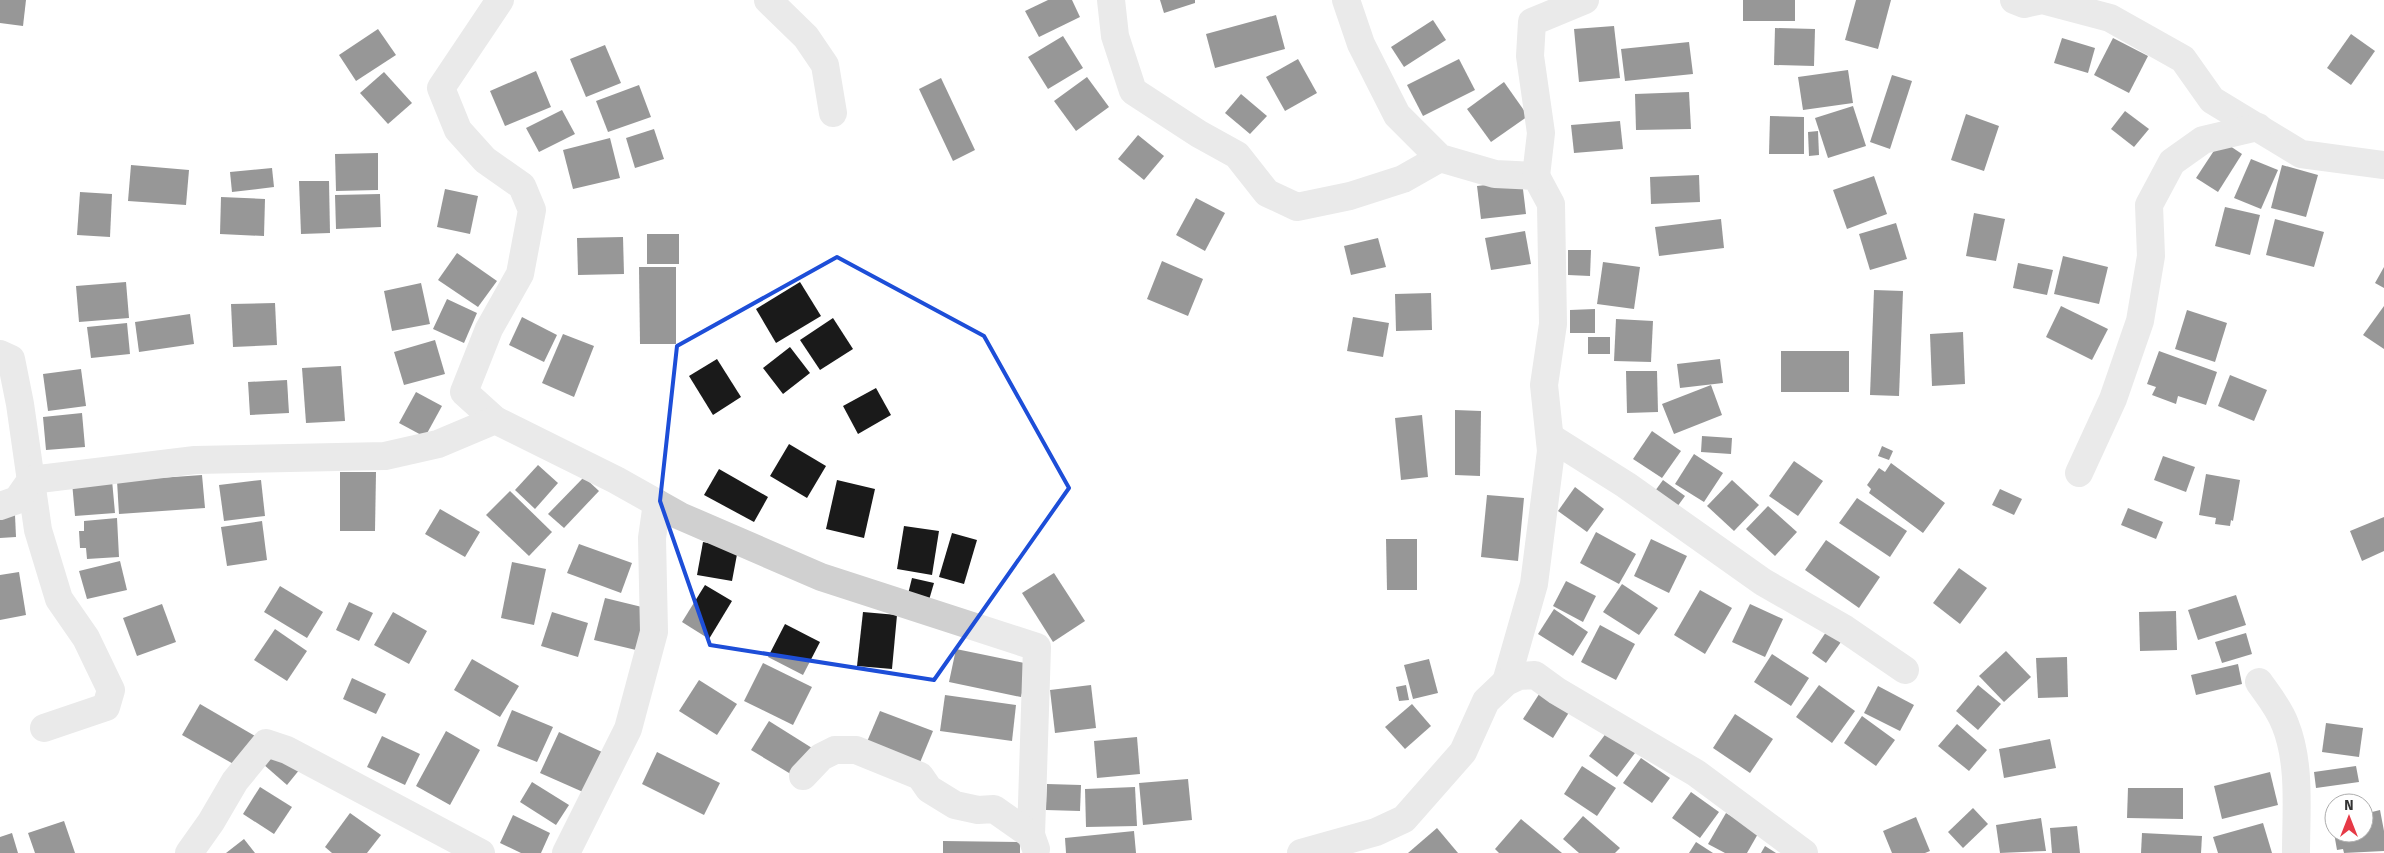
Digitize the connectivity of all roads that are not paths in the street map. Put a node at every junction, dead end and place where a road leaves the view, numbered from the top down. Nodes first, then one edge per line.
1 (500, 0) edge
2 (768, 0) edge
3 (1111, 0) edge
4 (1346, 0) edge
5 (1585, 0) edge
6 (2014, 0) edge
7 (833, 113) dead end
8 (2258, 127) junction
9 (1440, 158) junction
10 (2384, 165) edge
11 (1536, 176) junction
12 (0, 354) edge
13 (495, 420) junction
14 (1550, 437) junction
15 (2080, 473) dead end
16 (31, 480) junction
17 (658, 503) junction
18 (0, 506) edge
19 (1905, 670) dead end
20 (1506, 682) junction
21 (2259, 682) dead end
22 (44, 728) dead end
23 (803, 776) dead end
24 (1034, 844) edge
25 (189, 853) edge
26 (481, 853) edge
27 (566, 853) edge
28 (1301, 853) edge
29 (1804, 853) edge
30 (2296, 853) edge

1 - 13 street
2 - 7 street
3 - 9 street
4 - 9 street
5 - 11 street
6 - 8 street
8 - 10 street
8 - 15 street
9 - 11 street
11 - 14 street
12 - 16 street
13 - 16 street
13 - 17 street
14 - 19 street
14 - 20 street
16 - 18 street
16 - 22 street
17 - 24 street
17 - 27 street
20 - 28 street
20 - 29 street
21 - 30 street
23 - 24 street
25 - 26 street

